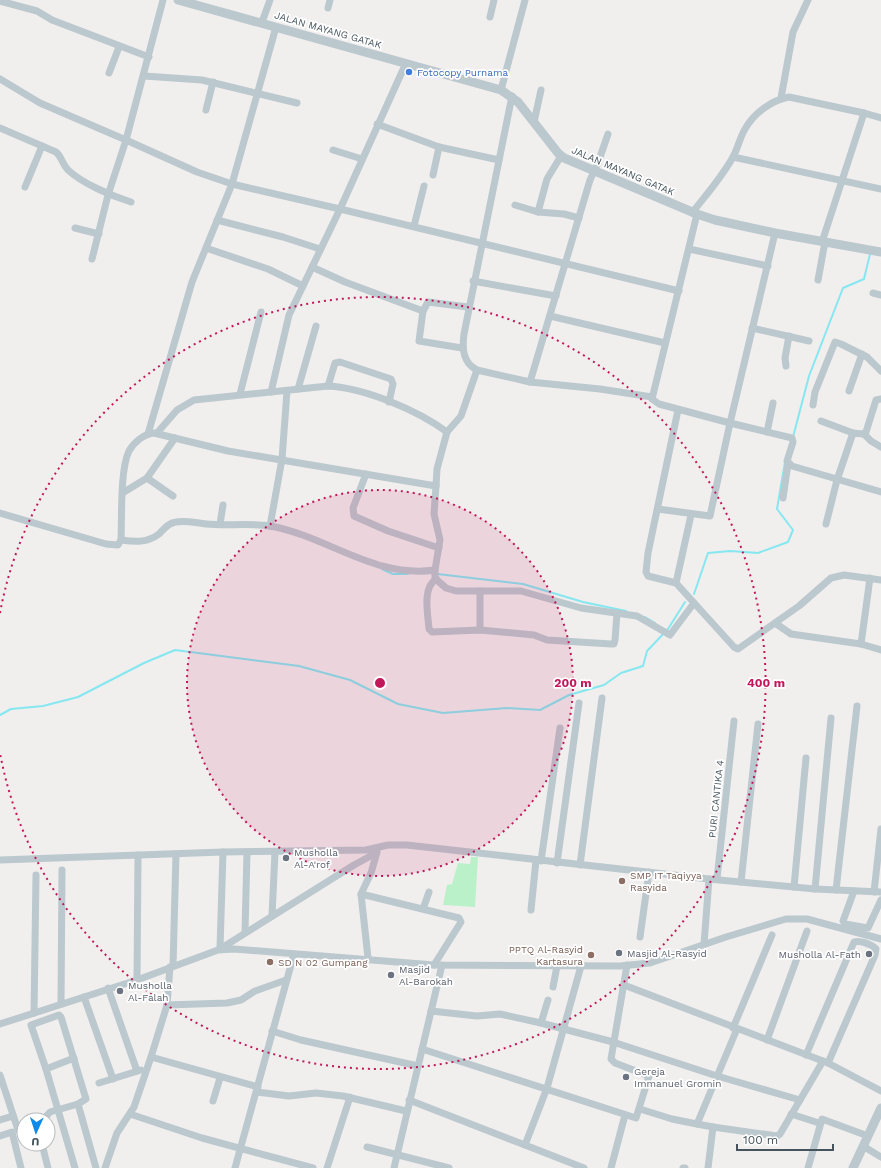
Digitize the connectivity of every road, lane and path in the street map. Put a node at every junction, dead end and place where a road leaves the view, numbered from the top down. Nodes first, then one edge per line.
1 (163, 0) edge
2 (178, 0) edge
3 (270, 0) edge
4 (330, 0) edge
5 (494, 0) edge
6 (525, 0) edge
7 (808, 0) edge
8 (0, 2) edge
9 (328, 8) dead end
10 (490, 17) dead end
11 (262, 22) junction
12 (276, 27) junction
13 (119, 47) junction
14 (149, 57) junction
15 (406, 63) junction
16 (109, 73) dead end
17 (144, 76) junction
18 (0, 79) edge
19 (213, 82) junction
20 (501, 90) junction
21 (541, 90) dead end
22 (258, 93) junction
23 (512, 96) junction
24 (781, 98) junction
25 (297, 103) dead end
26 (206, 110) dead end
27 (864, 113) junction
28 (881, 118) edge
29 (534, 122) junction
30 (377, 124) junction
31 (0, 128) edge
32 (608, 134) dead end
33 (126, 140) junction
34 (42, 146) junction
35 (439, 146) junction
36 (333, 150) dead end
37 (561, 156) junction
38 (733, 157) junction
39 (362, 159) junction
40 (499, 160) junction
41 (594, 172) junction
42 (433, 176) dead end
43 (842, 182) junction
44 (232, 184) junction
45 (424, 186) dead end
46 (25, 188) dead end
47 (881, 189) edge
48 (108, 195) junction
49 (131, 202) dead end
50 (515, 205) dead end
51 (340, 209) junction
52 (538, 212) junction
53 (695, 213) junction
54 (579, 218) junction
55 (217, 220) junction
56 (414, 226) junction
57 (75, 228) dead end
58 (775, 233) junction
59 (99, 234) junction
60 (824, 242) junction
61 (481, 243) junction
62 (206, 248) junction
63 (320, 249) junction
64 (689, 249) junction
65 (880, 252) edge
66 (92, 259) dead end
67 (566, 263) junction
68 (768, 266) junction
69 (312, 267) junction
70 (473, 280) junction
71 (818, 280) dead end
72 (303, 286) junction
73 (679, 291) junction
74 (873, 293) dead end
75 (881, 295) edge
76 (556, 296) junction
77 (468, 308) junction
78 (423, 311) junction
79 (261, 312) dead end
80 (550, 316) junction
81 (316, 326) dead end
82 (752, 328) junction
83 (790, 336) junction
84 (809, 341) dead end
85 (665, 343) junction
86 (462, 348) junction
87 (862, 354) junction
88 (786, 366) dead end
89 (477, 370) junction
90 (881, 371) edge
91 (530, 382) junction
92 (328, 386) junction
93 (298, 389) junction
94 (287, 391) junction
95 (848, 391) dead end
96 (271, 392) junction
97 (240, 394) junction
98 (652, 397) junction
99 (881, 399) edge
100 (388, 402) junction
101 (773, 403) dead end
102 (813, 405) dead end
103 (678, 410) junction
104 (821, 421) dead end
105 (730, 423) junction
106 (447, 432) junction
107 (767, 432) junction
108 (157, 433) junction
109 (853, 433) junction
110 (148, 434) junction
111 (864, 434) junction
112 (175, 438) junction
113 (881, 447) edge
114 (282, 459) junction
115 (788, 464) junction
116 (366, 474) junction
117 (147, 478) junction
118 (837, 480) junction
119 (436, 486) junction
120 (124, 492) junction
121 (881, 492) edge
122 (173, 496) dead end
123 (783, 498) dead end
124 (223, 505) dead end
125 (658, 509) junction
126 (0, 513) edge
127 (691, 515) junction
128 (220, 524) junction
129 (826, 524) dead end
130 (270, 526) junction
131 (121, 542) junction
132 (439, 548) junction
133 (435, 575) junction
134 (870, 578) junction
135 (881, 580) edge
136 (676, 583) junction
137 (480, 591) junction
138 (694, 603) junction
139 (617, 613) junction
140 (775, 623) junction
141 (480, 630) junction
142 (861, 644) junction
143 (881, 650) edge
144 (602, 698) dead end
145 (579, 703) dead end
146 (857, 706) dead end
147 (832, 718) dead end
148 (734, 721) dead end
149 (758, 724) dead end
150 (560, 728) dead end
151 (806, 758) dead end
152 (881, 829) edge
153 (377, 850) junction
154 (223, 852) junction
155 (247, 852) junction
156 (275, 852) junction
157 (176, 854) junction
158 (138, 855) junction
159 (0, 860) edge
160 (538, 861) junction
161 (557, 863) junction
162 (580, 865) junction
163 (62, 870) dead end
164 (649, 872) junction
165 (36, 875) dead end
166 (709, 879) junction
167 (717, 879) junction
168 (740, 882) junction
169 (794, 887) junction
170 (815, 889) junction
171 (836, 890) junction
172 (854, 891) junction
173 (429, 892) dead end
174 (877, 892) edge
175 (361, 894) junction
176 (881, 900) edge
177 (423, 909) junction
178 (531, 910) dead end
179 (272, 916) junction
180 (807, 931) dead end
181 (245, 932) junction
182 (772, 935) dead end
183 (640, 937) dead end
184 (881, 939) edge
185 (704, 944) junction
186 (219, 949) junction
187 (294, 954) junction
188 (368, 958) junction
189 (434, 965) junction
190 (442, 965) junction
191 (172, 966) junction
192 (557, 966) junction
193 (627, 968) junction
194 (580, 969) junction
195 (137, 980) junction
196 (286, 980) junction
197 (624, 985) junction
198 (553, 987) dead end
199 (108, 988) junction
200 (84, 997) junction
201 (548, 1000) dead end
202 (61, 1004) junction
203 (167, 1005) junction
204 (431, 1011) junction
205 (38, 1012) junction
206 (44, 1019) junction
207 (541, 1023) junction
208 (0, 1024) edge
209 (735, 1028) junction
210 (564, 1030) junction
211 (272, 1031) junction
212 (767, 1040) junction
213 (613, 1042) junction
214 (422, 1049) junction
215 (806, 1055) junction
216 (151, 1057) junction
217 (74, 1058) junction
218 (826, 1062) junction
219 (418, 1066) junction
220 (147, 1068) junction
221 (46, 1069) junction
222 (137, 1071) junction
223 (0, 1075) edge
224 (716, 1076) junction
225 (220, 1078) junction
226 (113, 1079) junction
227 (99, 1083) dead end
228 (547, 1088) junction
229 (257, 1089) junction
230 (881, 1090) edge
231 (2, 1091) edge
232 (350, 1097) junction
233 (409, 1100) junction
234 (800, 1100) junction
235 (213, 1101) dead end
236 (78, 1104) junction
237 (881, 1108) edge
238 (640, 1109) junction
239 (58, 1110) junction
240 (406, 1111) junction
241 (50, 1112) edge
242 (130, 1114) junction
243 (791, 1114) junction
244 (625, 1115) junction
245 (13, 1116) junction
246 (0, 1120) edge
247 (820, 1122) junction
248 (16, 1124) edge
249 (697, 1124) junction
250 (713, 1127) junction
251 (16, 1131) edge
252 (0, 1136) edge
253 (868, 1136) junction
254 (526, 1145) junction
255 (863, 1146) junction
256 (367, 1147) dead end
257 (240, 1149) junction
258 (20, 1152) edge
259 (44, 1152) edge
260 (397, 1154) junction
261 (881, 1157) edge
262 (108, 1167) edge
263 (21, 1168) edge
264 (48, 1168) edge
265 (75, 1168) edge
266 (96, 1168) edge
267 (234, 1168) edge
268 (313, 1168) edge
269 (328, 1168) edge
270 (394, 1168) edge
271 (449, 1168) edge
272 (584, 1168) edge
273 (611, 1168) edge
274 (708, 1168) edge
275 (808, 1168) edge
276 (853, 1168) edge

1 - 14 street
2 - 11 street, JALAN MAYANG GATAK
3 - 11 street
4 - 9 street
5 - 10 street
6 - 20 street
7 - 24 street
8 - 13 street
11 - 12 street, JALAN MAYANG GATAK
12 - 15 street, JALAN MAYANG GATAK
12 - 22 street
13 - 14 street
13 - 16 street
14 - 17 street
15 - 20 street, JALAN MAYANG GATAK
15 - 30 street
17 - 19 street
17 - 33 street
18 - 33 street
19 - 22 street
19 - 26 street
20 - 23 street, JALAN MAYANG GATAK
21 - 29 street
22 - 25 street
22 - 44 street
23 - 29 street, JALAN MAYANG GATAK
23 - 40 street
24 - 27 street
24 - 38 street
27 - 28 street
27 - 43 street
29 - 37 street, JALAN MAYANG GATAK
30 - 35 street
30 - 39 street
31 - 34 street
32 - 41 street
33 - 44 street
33 - 48 street
34 - 46 street
34 - 48 street
35 - 40 street
35 - 42 street
36 - 39 street
37 - 41 street, JALAN MAYANG GATAK
37 - 52 street
38 - 43 street
38 - 53 street
39 - 51 street
40 - 61 street
41 - 53 street, JALAN MAYANG GATAK
41 - 54 street
43 - 47 street
43 - 60 street
44 - 51 street
44 - 55 street
45 - 56 street
48 - 49 street
48 - 59 street
50 - 52 street
51 - 56 street
51 - 63 street
52 - 54 street
53 - 58 street, JALAN MAYANG GATAK
53 - 64 street
54 - 67 street
55 - 62 street
55 - 63 street
56 - 61 street
57 - 59 street
58 - 60 street, JALAN MAYANG GATAK
58 - 68 street
59 - 66 street
60 - 65 street, JALAN MAYANG GATAK
60 - 71 street
61 - 67 street
61 - 70 street
62 - 72 street
62 - 110 street
63 - 69 street
64 - 68 street
64 - 73 street
67 - 73 street
67 - 76 street
68 - 82 street
69 - 72 street
69 - 78 street
70 - 76 street
70 - 77 street
72 - 96 street
73 - 85 street
74 - 75 street
76 - 80 street
77 - 78 street
77 - 86 street
78 - 86 street
79 - 97 street
80 - 85 street
80 - 91 street
81 - 93 street
82 - 83 street
82 - 105 street
83 - 84 street
83 - 88 street
85 - 98 street
86 - 89 street
87 - 90 street
87 - 95 street
87 - 102 street
89 - 91 street
89 - 106 street
91 - 98 street
92 - 93 street
92 - 100 street
92 - 100 street
93 - 94 street
94 - 96 street
94 - 114 street
96 - 97 street
97 - 108 street
98 - 103 street
99 - 111 street
100 - 106 street
101 - 107 street
103 - 105 street
103 - 125 street
104 - 109 street
105 - 107 street
105 - 127 street
106 - 119 street
107 - 115 street
108 - 110 street
108 - 112 street
109 - 111 street
109 - 118 street
110 - 120 street
111 - 113 street
112 - 114 street
112 - 117 street
114 - 116 street
114 - 130 street
115 - 118 street
115 - 123 street
116 - 119 street
116 - 132 street
117 - 120 street
117 - 122 street
118 - 121 street
118 - 129 street
119 - 132 street
120 - 131 street
124 - 128 street
125 - 127 street
125 - 136 street
126 - 131 street
127 - 136 street
128 - 130 street
128 - 131 street
130 - 133 street
132 - 133 street
133 - 137 street
133 - 141 street
134 - 135 street
134 - 140 street
134 - 142 street
136 - 138 street
137 - 139 street
137 - 141 street
138 - 139 street
138 - 140 street
139 - 141 street
140 - 142 street
142 - 143 street
144 - 162 street
145 - 161 street
146 - 171 street
147 - 170 street
148 - 167 street, PURI CANTIKA 4
149 - 168 street
150 - 160 street
151 - 169 street
152 - 174 street
153 - 156 street
153 - 160 street
153 - 175 street
153 - 179 street
154 - 155 street
154 - 157 street
154 - 186 street
155 - 156 street
155 - 181 street
156 - 179 street
157 - 158 street
157 - 191 street
158 - 159 street
158 - 195 street
160 - 161 street
160 - 178 street
161 - 162 street
162 - 164 street
163 - 202 street
164 - 166 street
164 - 183 street
165 - 205 street
166 - 167 street
166 - 185 street
167 - 168 street
168 - 169 street
169 - 170 street
170 - 171 street
171 - 172 street
172 - 174 street
172 - 176 street
173 - 177 street
175 - 177 street
175 - 188 street
177 - 189 street
179 - 181 street
180 - 212 street
181 - 186 street
182 - 209 street
184 - 185 street
185 - 193 street
186 - 187 street
186 - 191 street
187 - 188 street
187 - 196 street
188 - 189 street
189 - 190 street
190 - 192 street
190 - 204 street
191 - 195 street
191 - 203 street
192 - 194 street
192 - 198 street
193 - 194 street
193 - 197 street
194 - 210 street
195 - 199 street
196 - 203 street
196 - 211 street
197 - 209 street
197 - 213 street
199 - 200 street
199 - 222 street
200 - 202 street
200 - 226 street
201 - 207 street
202 - 205 street
203 - 216 street
204 - 207 street
204 - 214 street
205 - 206 street
205 - 208 street
206 - 217 street
206 - 221 street
207 - 210 street
209 - 212 street
209 - 224 street
210 - 213 street
210 - 228 street
211 - 219 street
211 - 229 street
212 - 215 street
213 - 224 street
213 - 238 street
214 - 219 street
214 - 228 street
215 - 218 street
215 - 218 street
216 - 220 street
216 - 225 street
217 - 221 street
217 - 236 street
218 - 230 street
218 - 234 street
219 - 233 street
220 - 222 street
220 - 242 street
221 - 239 street
222 - 226 street
223 - 231 street
224 - 234 street
224 - 249 street
225 - 229 street
225 - 235 street
226 - 227 street
228 - 244 street
228 - 254 street
229 - 232 street
229 - 257 street
231 - 245 street
232 - 240 street
232 - 269 street
233 - 240 street
233 - 254 street
234 - 243 street
236 - 239 street
236 - 266 street
237 - 253 street
238 - 244 street
238 - 249 street
239 - 241 street
239 - 265 street
240 - 260 street
242 - 257 street
242 - 262 street
243 - 247 street
243 - 250 street
244 - 273 street
245 - 246 street
245 - 248 street
247 - 253 street
247 - 275 street
249 - 250 street
250 - 274 street
251 - 252 street
253 - 255 street
254 - 272 street
255 - 261 street
255 - 276 street
256 - 260 street
257 - 267 street
257 - 268 street
258 - 263 street
259 - 264 street
260 - 270 street
260 - 271 street

